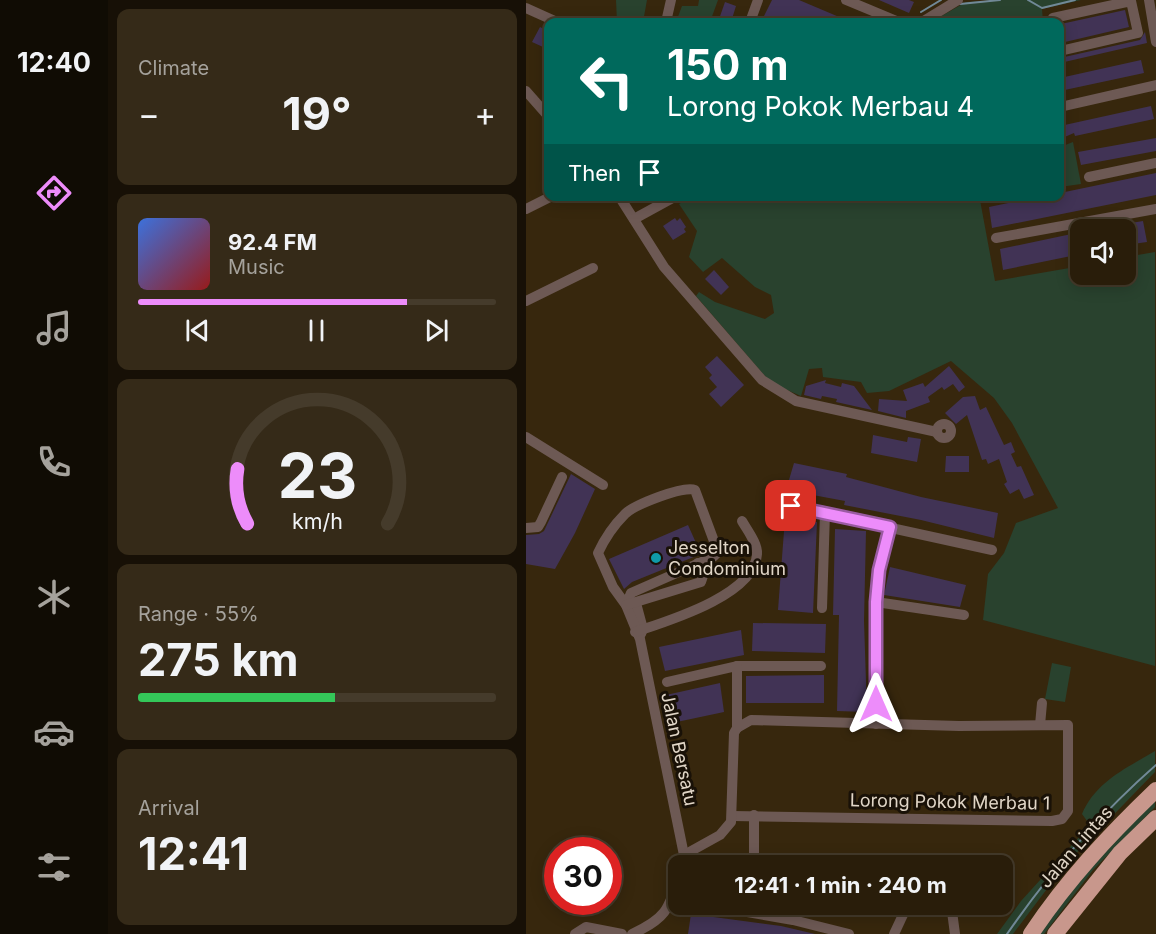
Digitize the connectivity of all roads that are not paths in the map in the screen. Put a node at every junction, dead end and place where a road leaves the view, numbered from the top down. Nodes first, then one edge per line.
1 (671, 0) edge
2 (758, 0) edge
3 (847, 0) edge
4 (958, 0) edge
5 (1149, 0) edge
6 (526, 8) edge
7 (548, 18) edge
8 (667, 18) edge
9 (751, 18) edge
10 (890, 18) edge
11 (929, 18) edge
12 (1053, 18) edge
13 (1153, 29) junction
14 (1138, 33) junction
15 (1156, 42) edge
16 (1064, 50) edge
17 (1156, 85) edge
18 (526, 91) edge
19 (1064, 106) edge
20 (544, 111) edge
21 (1156, 163) edge
22 (1089, 177) dead end
23 (544, 200) edge
24 (622, 201) edge
25 (667, 201) edge
26 (1156, 209) edge
27 (526, 210) edge
28 (634, 219) junction
29 (996, 238) dead end
30 (593, 268) dead end
31 (526, 301) edge
32 (937, 432) dead end
33 (526, 437) edge
34 (562, 477) dead end
35 (603, 485) dead end
36 (791, 506) dead end
37 (825, 512) junction
38 (742, 521) dead end
39 (890, 527) junction
40 (526, 528) edge
41 (992, 550) dead end
42 (698, 563) junction
43 (876, 602) junction
44 (631, 604) junction
45 (822, 608) dead end
46 (964, 615) dead end
47 (639, 633) junction
48 (737, 666) junction
49 (821, 666) dead end
50 (667, 682) dead end
51 (1042, 703) dead end
52 (876, 724) junction
53 (1040, 725) junction
54 (737, 728) junction
55 (1156, 790) edge
56 (754, 815) junction
57 (732, 816) junction
58 (1156, 818) edge
59 (682, 855) edge
60 (690, 855) edge
61 (754, 855) edge
62 (668, 910) edge
63 (764, 915) edge
64 (903, 915) edge
65 (952, 915) edge
66 (598, 932) edge
67 (575, 934) edge
68 (622, 934) edge
69 (632, 934) edge
70 (849, 934) edge
71 (894, 934) edge
72 (955, 934) edge
73 (1031, 934) edge
74 (1055, 934) edge

1 - 8 street
2 - 9 street
3 - 10 street
4 - 11 street
5 - 13 street
6 - 7 street
12 - 14 street
13 - 14 street
13 - 15 street
14 - 16 street
17 - 19 street
18 - 20 street
21 - 22 street
23 - 27 street
24 - 28 street
25 - 28 street
26 - 29 street
28 - 32 street
30 - 31 street
33 - 35 street
34 - 40 street
36 - 37 street
37 - 39 street
37 - 45 street
38 - 47 street
39 - 41 street
39 - 43 street
42 - 44 street
42 - 44 street
42 - 44 street, Jalan Bersatu
43 - 46 street
43 - 52 street
44 - 47 street, Jalan Bersatu
47 - 59 street, Jalan Bersatu
48 - 49 street
48 - 50 street
48 - 54 street
51 - 53 street
52 - 53 street, Lorong Pokok Merbau 1
52 - 54 street, Lorong Pokok Merbau 1
53 - 56 street, Lorong Pokok Merbau 1
54 - 57 street
55 - 73 highway, Jalan Lintas
56 - 57 street, Lorong Pokok Merbau 1
56 - 61 street
57 - 60 street
58 - 74 highway, Jalan Lintas
62 - 69 street
63 - 70 street
64 - 71 street
65 - 72 street
66 - 67 street
66 - 68 street

